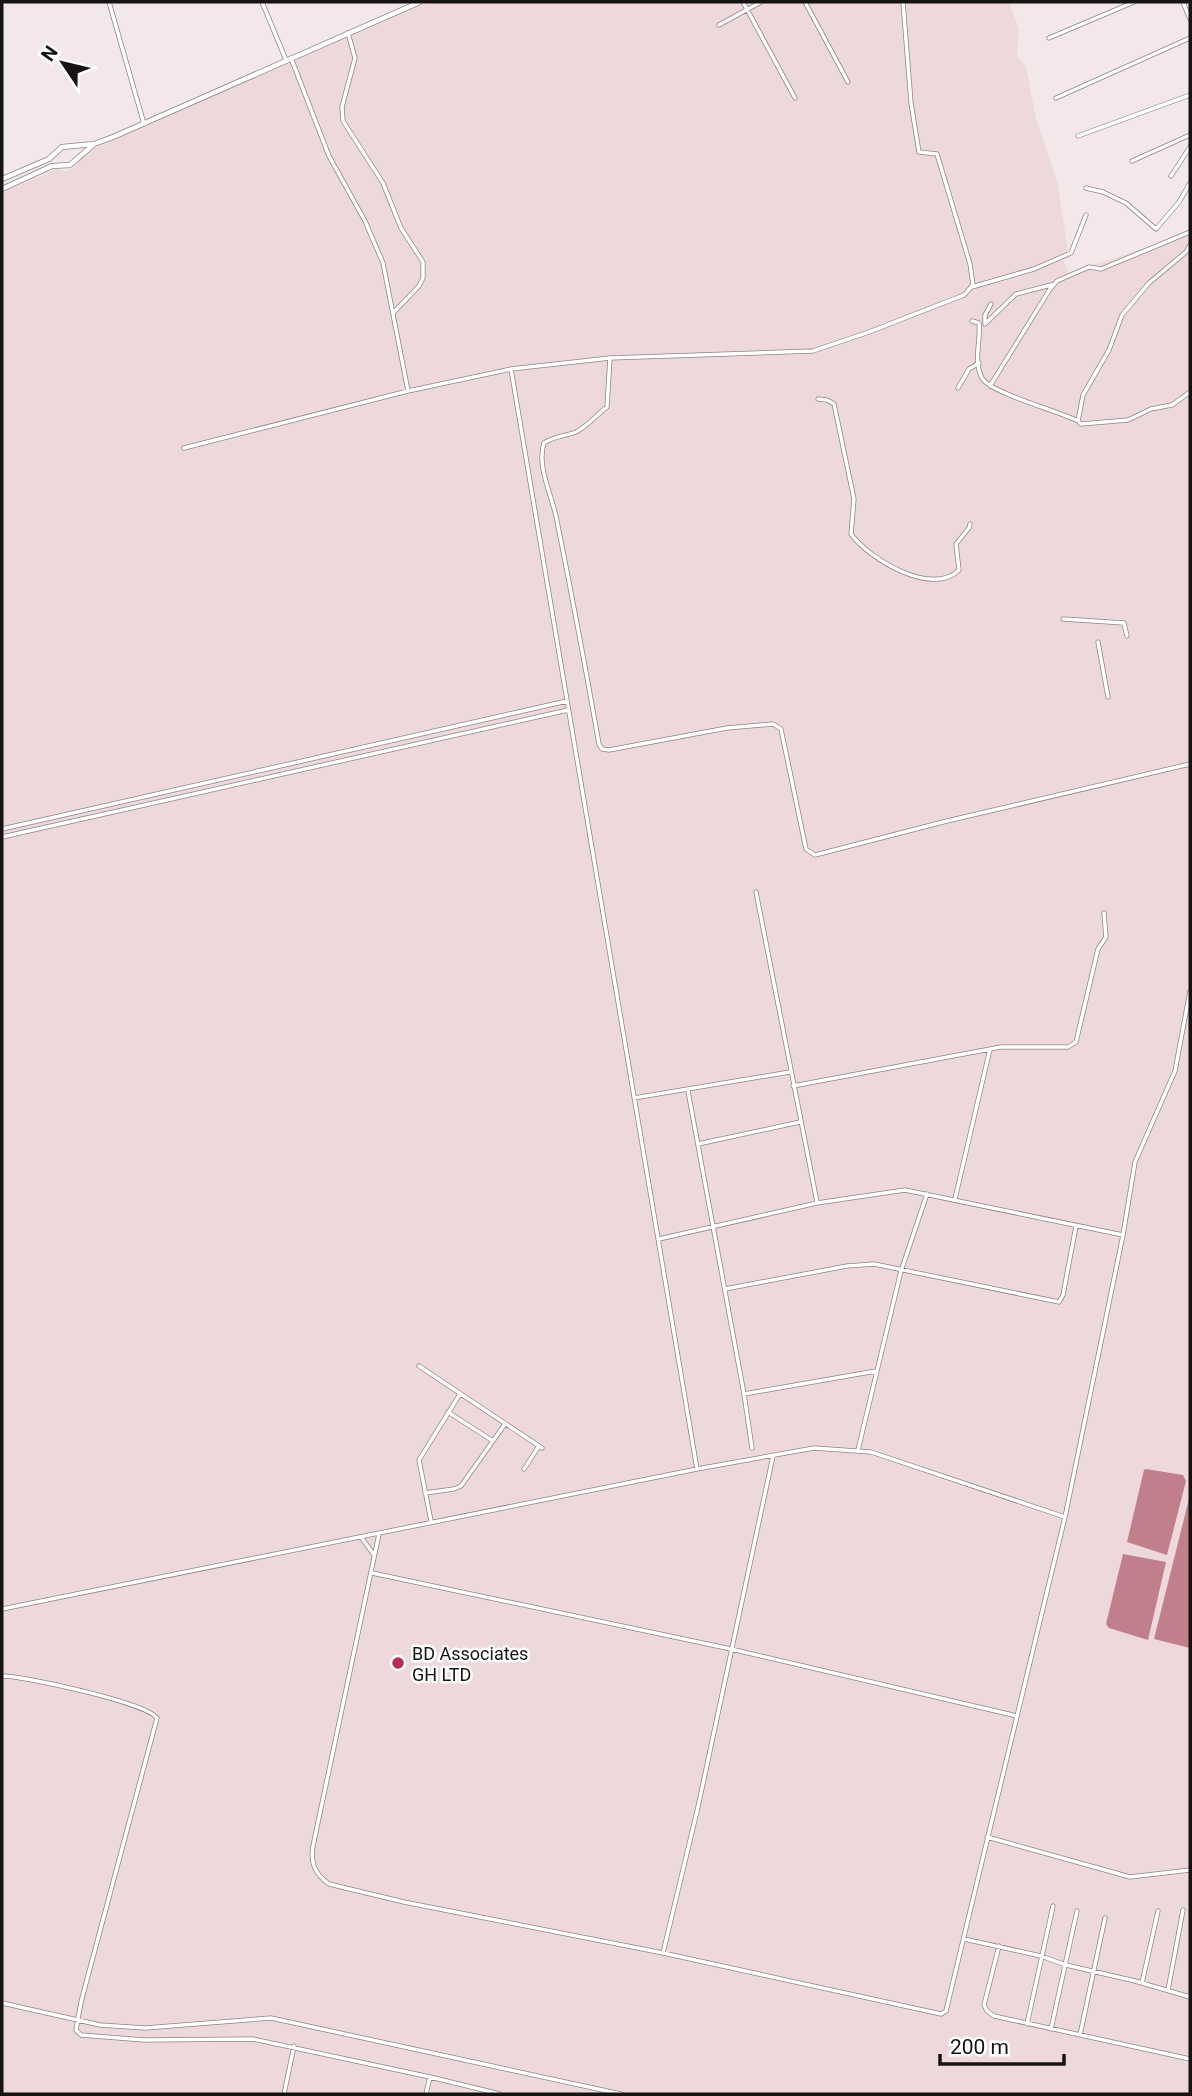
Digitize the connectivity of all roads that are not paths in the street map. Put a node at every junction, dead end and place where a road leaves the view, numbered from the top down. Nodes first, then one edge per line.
1 (109, 2) edge
2 (262, 2) edge
3 (419, 2) edge
4 (743, 2) edge
5 (761, 2) edge
6 (805, 2) edge
7 (903, 2) edge
8 (1134, 2) edge
9 (1182, 2) edge
10 (747, 9) junction
11 (1190, 19) edge
12 (719, 25) dead end
13 (348, 33) junction
14 (1049, 38) dead end
15 (1190, 38) edge
16 (288, 59) junction
17 (848, 82) dead end
18 (1190, 95) edge
19 (795, 98) dead end
20 (1056, 98) dead end
21 (144, 124) junction
22 (1190, 135) edge
23 (1078, 136) dead end
24 (94, 144) junction
25 (70, 146) junction
26 (1190, 148) edge
27 (57, 151) junction
28 (1132, 161) dead end
29 (74, 162) junction
30 (64, 166) junction
31 (1171, 176) dead end
32 (2, 179) edge
33 (1190, 183) edge
34 (1086, 188) dead end
35 (2, 189) edge
36 (1086, 215) dead end
37 (1190, 232) edge
38 (1190, 244) edge
39 (1054, 285) junction
40 (972, 287) junction
41 (991, 304) dead end
42 (394, 312) junction
43 (972, 321) dead end
44 (611, 358) junction
45 (979, 363) junction
46 (510, 369) junction
47 (990, 386) junction
48 (958, 388) dead end
49 (408, 390) junction
50 (1190, 392) edge
51 (818, 399) dead end
52 (1078, 421) junction
53 (184, 448) dead end
54 (970, 524) dead end
55 (1063, 619) dead end
56 (1127, 636) dead end
57 (1098, 642) dead end
58 (1108, 697) dead end
59 (567, 701) junction
60 (568, 710) junction
61 (1190, 764) edge
62 (2, 829) edge
63 (2, 837) edge
64 (756, 892) dead end
65 (1104, 913) dead end
66 (1190, 991) edge
67 (990, 1049) junction
68 (790, 1072) junction
69 (793, 1086) junction
70 (688, 1091) junction
71 (634, 1098) junction
72 (800, 1122) junction
73 (698, 1144) junction
74 (927, 1194) junction
75 (955, 1199) junction
76 (817, 1203) junction
77 (712, 1226) junction
78 (1076, 1226) junction
79 (1123, 1235) junction
80 (659, 1239) junction
81 (901, 1271) junction
82 (724, 1289) junction
83 (419, 1366) dead end
84 (876, 1371) junction
85 (460, 1394) junction
86 (744, 1394) junction
87 (447, 1412) junction
88 (505, 1423) junction
89 (493, 1441) junction
90 (752, 1448) dead end
91 (858, 1450) junction
92 (773, 1456) junction
93 (524, 1469) dead end
94 (697, 1469) junction
95 (425, 1493) junction
96 (1065, 1517) junction
97 (432, 1521) junction
98 (379, 1534) junction
99 (360, 1537) junction
100 (374, 1555) junction
101 (372, 1573) junction
102 (2, 1609) edge
103 (731, 1649) junction
104 (2, 1676) edge
105 (1017, 1717) junction
106 (987, 1837) junction
107 (1190, 1870) edge
108 (1053, 1906) dead end
109 (1183, 1910) dead end
110 (1077, 1911) dead end
111 (1158, 1911) dead end
112 (1105, 1918) dead end
113 (964, 1939) junction
114 (999, 1946) junction
115 (663, 1953) junction
116 (1041, 1956) junction
117 (1066, 1965) junction
118 (1093, 1972) junction
119 (1142, 1983) junction
120 (1168, 1990) junction
121 (1190, 1997) edge
122 (2, 2003) edge
123 (77, 2021) junction
124 (1027, 2024) junction
125 (1051, 2029) junction
126 (1080, 2035) junction
127 (294, 2046) junction
128 (1190, 2059) edge
129 (430, 2077) junction
130 (284, 2094) edge
131 (426, 2094) edge
132 (500, 2094) edge
133 (621, 2094) edge

1 - 21 street
2 - 16 street
3 - 13 main road
4 - 10 street
5 - 10 street
6 - 17 street
7 - 40 street
8 - 14 street
9 - 11 street
10 - 12 street
10 - 19 street
13 - 16 main road
13 - 42 street
15 - 20 street
16 - 21 main road
16 - 42 street
18 - 23 street
21 - 24 main road
22 - 28 street
24 - 25 main road
24 - 29 main road
25 - 27 main road
25 - 29 main road
26 - 31 street
27 - 30 main road
27 - 32 main road
29 - 30 main road
30 - 35 main road
33 - 34 street
36 - 40 street
37 - 39 street
38 - 52 street
39 - 41 street
39 - 47 street
40 - 44 street
42 - 49 street
43 - 45 street
44 - 46 street
44 - 61 street
45 - 47 street
45 - 48 street
46 - 49 street
46 - 59 street
47 - 52 street
49 - 53 street
50 - 52 street
51 - 54 street
55 - 56 street
57 - 58 street
59 - 60 street
59 - 62 street
60 - 63 street
60 - 71 street
64 - 68 street
65 - 67 street
66 - 79 street
67 - 69 street
67 - 75 street
68 - 69 street
68 - 70 street
69 - 72 street
70 - 71 street
70 - 73 street
71 - 80 street
72 - 73 street
72 - 76 street
73 - 77 street
74 - 75 street
74 - 76 street
74 - 81 street
75 - 78 street
76 - 77 street
77 - 80 street
77 - 82 street
78 - 79 street
78 - 81 street
79 - 96 street
80 - 94 street
81 - 82 street
81 - 84 street
82 - 86 street
83 - 85 street
84 - 86 street
84 - 91 street
85 - 87 street
85 - 88 street
86 - 90 street
87 - 89 street
87 - 95 street
88 - 89 street
88 - 93 street
89 - 95 street
91 - 92 street
91 - 96 street
92 - 94 street
92 - 103 street
94 - 97 street
95 - 97 street
96 - 105 street
97 - 98 street
98 - 99 street
98 - 100 street
99 - 100 street
99 - 102 street
100 - 101 street
101 - 103 street
101 - 115 street
103 - 105 street
103 - 115 street
104 - 123 street
105 - 106 street
106 - 107 street
106 - 113 street
108 - 116 street
109 - 120 street
110 - 117 street
111 - 119 street
112 - 118 street
113 - 114 street
113 - 115 street
114 - 116 street
114 - 124 street
116 - 117 street
116 - 124 street
117 - 118 street
117 - 125 street
118 - 119 street
118 - 126 street
119 - 120 street
120 - 121 street
122 - 123 street
123 - 127 street
123 - 133 street
124 - 125 street
125 - 126 street
126 - 128 street
127 - 129 street
127 - 130 street
129 - 131 street
129 - 132 street

